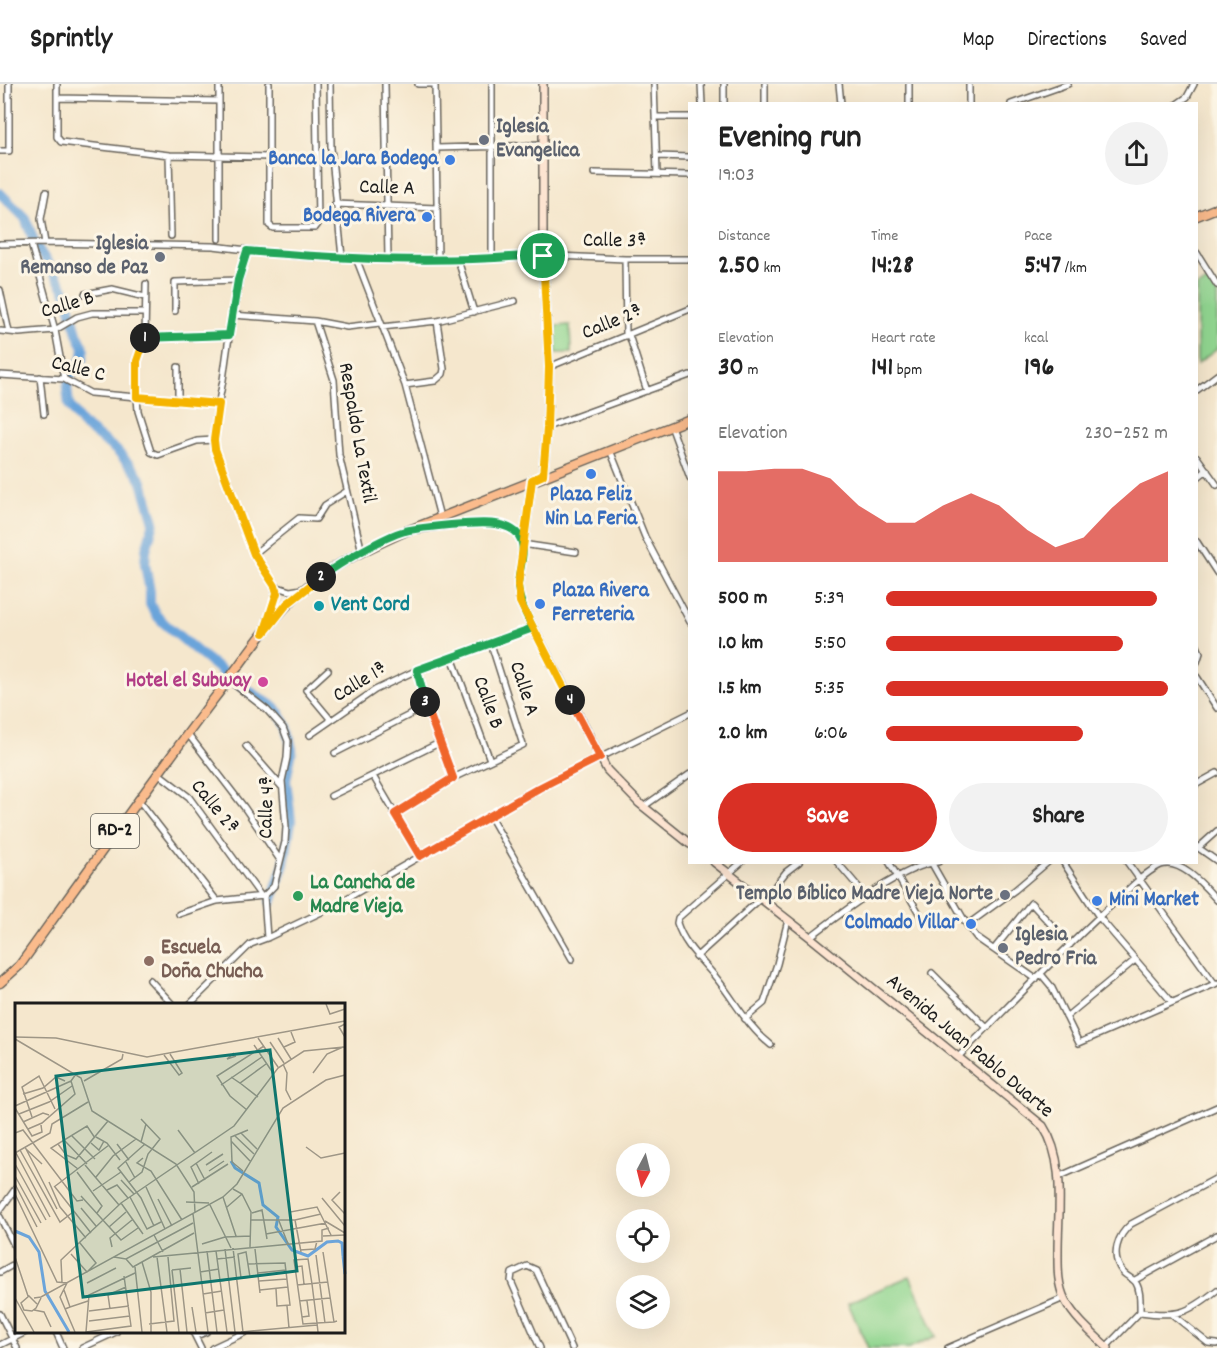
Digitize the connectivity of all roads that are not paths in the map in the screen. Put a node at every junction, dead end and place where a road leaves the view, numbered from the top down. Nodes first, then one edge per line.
1 (9, 84) edge
2 (57, 84) edge
3 (219, 84) edge
4 (269, 84) edge
5 (316, 84) edge
6 (330, 84) edge
7 (385, 84) edge
8 (418, 84) edge
9 (435, 84) edge
10 (492, 84) edge
11 (543, 84) edge
12 (654, 84) edge
13 (702, 84) edge
14 (724, 84) edge
15 (765, 84) edge
16 (839, 84) edge
17 (909, 84) edge
18 (969, 84) edge
19 (1068, 84) edge
20 (1194, 84) edge
21 (57, 98) junction
22 (219, 101) junction
23 (702, 102) edge
24 (724, 102) edge
25 (765, 102) edge
26 (841, 102) edge
27 (909, 102) edge
28 (969, 102) edge
29 (1017, 102) edge
30 (1180, 102) edge
31 (0, 107) edge
32 (9, 107) junction
33 (655, 117) junction
34 (688, 117) edge
35 (491, 145) junction
36 (542, 145) junction
37 (437, 148) junction
38 (0, 151) edge
39 (169, 155) junction
40 (218, 156) junction
41 (656, 156) junction
42 (269, 157) junction
43 (688, 157) edge
44 (594, 173) dead end
45 (657, 174) junction
46 (688, 175) edge
47 (46, 192) dead end
48 (335, 204) junction
49 (388, 205) junction
50 (437, 208) junction
51 (1217, 208) edge
52 (1198, 216) edge
53 (171, 236) dead end
54 (219, 239) dead end
55 (44, 243) junction
56 (0, 244) edge
57 (31, 244) junction
58 (247, 251) junction
59 (1198, 255) edge
60 (543, 256) junction
61 (342, 257) junction
62 (356, 258) junction
63 (492, 258) junction
64 (625, 259) junction
65 (688, 259) edge
66 (388, 260) junction
67 (438, 260) junction
68 (458, 260) junction
69 (238, 280) junction
70 (146, 284) dead end
71 (1217, 285) edge
72 (0, 290) edge
73 (85, 294) dead end
74 (145, 297) junction
75 (515, 301) dead end
76 (688, 310) edge
77 (175, 311) dead end
78 (474, 312) junction
79 (145, 313) junction
80 (232, 315) junction
81 (315, 321) junction
82 (437, 321) junction
83 (381, 325) junction
84 (55, 330) junction
85 (0, 332) edge
86 (9, 332) junction
87 (229, 335) junction
88 (627, 335) junction
89 (145, 338) junction
90 (178, 366) dead end
91 (549, 367) junction
92 (0, 375) edge
93 (1217, 375) edge
94 (688, 376) edge
95 (40, 377) junction
96 (64, 379) junction
97 (405, 385) junction
98 (1198, 389) edge
99 (647, 391) junction
100 (137, 397) junction
101 (178, 400) junction
102 (219, 404) junction
103 (44, 414) dead end
104 (688, 420) edge
105 (671, 426) junction
106 (547, 428) junction
107 (214, 440) junction
108 (610, 450) junction
109 (1198, 458) edge
110 (1207, 470) junction
111 (688, 473) edge
112 (543, 475) junction
113 (1198, 476) edge
114 (532, 480) junction
115 (1217, 485) edge
116 (347, 491) junction
117 (440, 517) junction
118 (404, 532) junction
119 (522, 544) junction
120 (1198, 544) edge
121 (362, 552) junction
122 (576, 552) dead end
123 (254, 554) junction
124 (1217, 573) edge
125 (275, 586) junction
126 (304, 589) junction
127 (688, 618) edge
128 (533, 628) junction
129 (264, 633) junction
130 (491, 644) junction
131 (453, 657) junction
132 (328, 670) dead end
133 (417, 670) junction
134 (1198, 679) edge
135 (232, 682) junction
136 (427, 706) junction
137 (1217, 708) edge
138 (688, 714) edge
139 (331, 720) junction
140 (188, 734) junction
141 (310, 735) dead end
142 (440, 743) junction
143 (246, 746) dead end
144 (335, 753) dead end
145 (600, 757) junction
146 (490, 760) junction
147 (158, 773) junction
148 (1217, 773) edge
149 (688, 775) edge
150 (373, 776) junction
151 (453, 778) junction
152 (1198, 783) edge
153 (282, 787) junction
154 (331, 796) dead end
155 (138, 799) junction
156 (643, 807) junction
157 (395, 814) junction
158 (490, 816) junction
159 (1217, 831) edge
160 (688, 842) edge
161 (1198, 848) edge
162 (420, 856) junction
163 (280, 860) junction
164 (1217, 861) edge
165 (716, 864) edge
166 (740, 864) edge
167 (796, 864) edge
168 (839, 864) edge
169 (890, 864) edge
170 (930, 864) edge
171 (933, 864) edge
172 (1046, 864) edge
173 (1063, 864) edge
174 (1128, 864) edge
175 (729, 874) junction
176 (897, 878) junction
177 (1139, 880) junction
178 (263, 896) junction
179 (867, 897) junction
180 (1217, 899) edge
181 (762, 900) junction
182 (217, 901) junction
183 (179, 914) dead end
184 (1099, 917) junction
185 (788, 920) junction
186 (923, 920) dead end
187 (967, 925) junction
188 (810, 937) junction
189 (267, 938) junction
190 (1070, 945) junction
191 (994, 949) junction
192 (696, 957) junction
193 (572, 959) dead end
194 (1135, 960) junction
195 (932, 973) dead end
196 (1039, 976) junction
197 (150, 980) dead end
198 (0, 983) edge
199 (1216, 984) edge
200 (1171, 1002) junction
201 (170, 1003) edge
202 (194, 1003) edge
203 (1066, 1017) junction
204 (745, 1019) junction
205 (987, 1028) junction
206 (771, 1045) dead end
207 (959, 1056) junction
208 (1217, 1107) edge
209 (1058, 1177) junction
210 (1217, 1178) edge
211 (15, 1189) edge
212 (0, 1210) edge
213 (0, 1217) edge
214 (1217, 1235) edge
215 (15, 1247) edge
216 (15, 1264) edge
217 (0, 1272) edge
218 (1135, 1280) junction
219 (1217, 1290) edge
220 (1064, 1298) junction
221 (1140, 1312) junction
222 (0, 1314) edge
223 (1173, 1315) junction
224 (24, 1333) edge
225 (56, 1333) edge
226 (114, 1333) edge
227 (244, 1333) edge
228 (194, 1334) edge
229 (12, 1339) junction
230 (1217, 1344) edge
231 (0, 1345) edge
232 (1107, 1347) edge
233 (17, 1348) edge
234 (63, 1348) edge
235 (82, 1348) edge
236 (201, 1348) edge
237 (212, 1348) edge
238 (540, 1348) edge
239 (572, 1348) edge
240 (948, 1348) edge

1 - 32 street
2 - 21 street
3 - 22 street
4 - 42 street
5 - 42 street
6 - 48 street
7 - 49 street
8 - 9 street
9 - 37 street
10 - 35 street
11 - 36 main road
12 - 33 street
13 - 23 street
14 - 24 street
15 - 25 street
16 - 26 street
17 - 27 street
18 - 28 street
19 - 29 street
20 - 30 street
21 - 22 street
21 - 39 street
22 - 40 street
31 - 32 street
32 - 38 street
33 - 34 street
33 - 41 street
35 - 36 street
35 - 37 street
35 - 63 street
36 - 60 main road
37 - 50 street
39 - 40 street
39 - 53 street
40 - 42 street
40 - 54 street
41 - 43 street
41 - 45 street
44 - 45 street
45 - 46 street
47 - 55 street
48 - 49 street, Calle A
48 - 61 street
49 - 50 street, Calle A
49 - 66 street
50 - 67 street
51 - 52 main road
55 - 57 street, Calle 3ª
55 - 58 street, Calle 3ª
56 - 57 street, Calle 3ª
57 - 84 street
58 - 61 street, Calle 3ª
58 - 69 street
59 - 71 street
60 - 63 street, Calle 3ª
60 - 64 street, Calle 3ª
60 - 91 main road
61 - 62 street, Calle 3ª
62 - 66 street, Calle 3ª
62 - 83 street
63 - 68 street, Calle 3ª
64 - 65 street, Calle 3ª
64 - 88 street
66 - 67 street, Calle 3ª
67 - 68 street, Calle 3ª
68 - 78 street
69 - 77 street
69 - 80 street
70 - 74 street
72 - 86 street
73 - 74 street
74 - 79 street
75 - 78 street
76 - 88 street, Calle 2ª
78 - 82 street
79 - 84 street, Calle B
79 - 89 street
80 - 81 street
80 - 87 street
81 - 83 street
81 - 116 street, Respaldo La Textil
82 - 83 street
82 - 97 street
83 - 97 street
84 - 86 street, Calle B
84 - 96 street
85 - 86 street, Calle B
87 - 89 street
87 - 102 street
88 - 91 street, Calle 2ª
88 - 99 street
89 - 100 street
90 - 101 street
91 - 106 main road
92 - 95 street, Calle C
93 - 98 street
94 - 99 street
95 - 96 street, Calle C
95 - 103 street
96 - 100 street, Calle C
97 - 117 street
99 - 106 street
100 - 101 street, Calle C
100 - 107 street
101 - 102 street, Calle C
102 - 107 street
104 - 105 main road, RD-2
105 - 108 main road, RD-2
105 - 111 street
106 - 112 main road
107 - 123 street
108 - 112 main road, RD-2
108 - 127 street
109 - 110 street
110 - 113 street
110 - 115 street
112 - 114 main road, RD-2
114 - 117 main road, RD-2
114 - 119 main road
116 - 121 street, Respaldo La Textil
116 - 123 street
117 - 118 main road, RD-2
118 - 119 street
118 - 121 main road, RD-2
119 - 122 street
119 - 128 main road
120 - 124 street
121 - 126 main road, RD-2
123 - 125 street
125 - 126 street
125 - 129 street
126 - 129 main road, RD-2
128 - 130 street, Calle 1ª
128 - 145 main road
129 - 135 main road, RD-2
130 - 131 street, Calle 1ª
130 - 146 street, Calle A
131 - 133 street, Calle 1ª
131 - 146 street, Calle B
132 - 139 street
133 - 136 street
133 - 139 street, Calle 1ª
134 - 137 street
135 - 140 main road, RD-2
135 - 153 street, Calle 4ª
136 - 142 street
136 - 144 street
138 - 145 street
139 - 141 street, Calle 1ª
140 - 147 main road, RD-2
140 - 163 street
142 - 150 street
142 - 151 street
143 - 153 street
145 - 156 main road
145 - 158 street
146 - 151 street
147 - 155 main road, RD-2
147 - 178 street, Calle 2ª
148 - 152 street
149 - 156 street
150 - 154 street
150 - 157 street
151 - 157 street
153 - 163 street, Calle 4ª
155 - 182 street
155 - 198 main road, RD-2
156 - 160 main road
157 - 162 street
158 - 162 street
158 - 193 street
159 - 161 street
161 - 164 street
162 - 189 street
163 - 178 street, Calle 4ª
165 - 175 main road, Avenida Juan Pablo Duarte
166 - 175 street
167 - 181 street
168 - 179 street
169 - 176 street
170 - 176 street
171 - 187 street
172 - 187 street
173 - 184 street
174 - 177 street
175 - 181 main road, Avenida Juan Pablo Duarte
175 - 192 street
176 - 179 street
176 - 186 street
177 - 180 street
177 - 184 street
177 - 199 street
178 - 182 street
178 - 189 street
179 - 188 street
181 - 185 main road, Avenida Juan Pablo Duarte
181 - 192 street
182 - 183 street
184 - 190 street
184 - 194 street
185 - 188 main road, Avenida Juan Pablo Duarte
185 - 204 street
187 - 191 street
188 - 207 main road, Avenida Juan Pablo Duarte
189 - 202 street
190 - 191 street
190 - 196 street
191 - 196 street
192 - 204 street
194 - 200 street
194 - 203 street
195 - 205 street
196 - 203 street
196 - 205 street
197 - 201 street
199 - 200 street
200 - 203 street
204 - 206 street
205 - 207 street
207 - 209 main road, Avenida Juan Pablo Duarte
208 - 209 street
209 - 220 main road, Avenida Juan Pablo Duarte
210 - 218 street
211 - 212 street
213 - 215 street
214 - 218 street
216 - 217 street
218 - 221 street
219 - 223 street
220 - 232 main road, Avenida Juan Pablo Duarte
220 - 240 street
221 - 223 street
221 - 232 street
222 - 229 street
223 - 230 street
224 - 229 street
225 - 234 street
226 - 235 street
227 - 237 street
228 - 236 street
229 - 231 street
229 - 233 street
238 - 239 street

